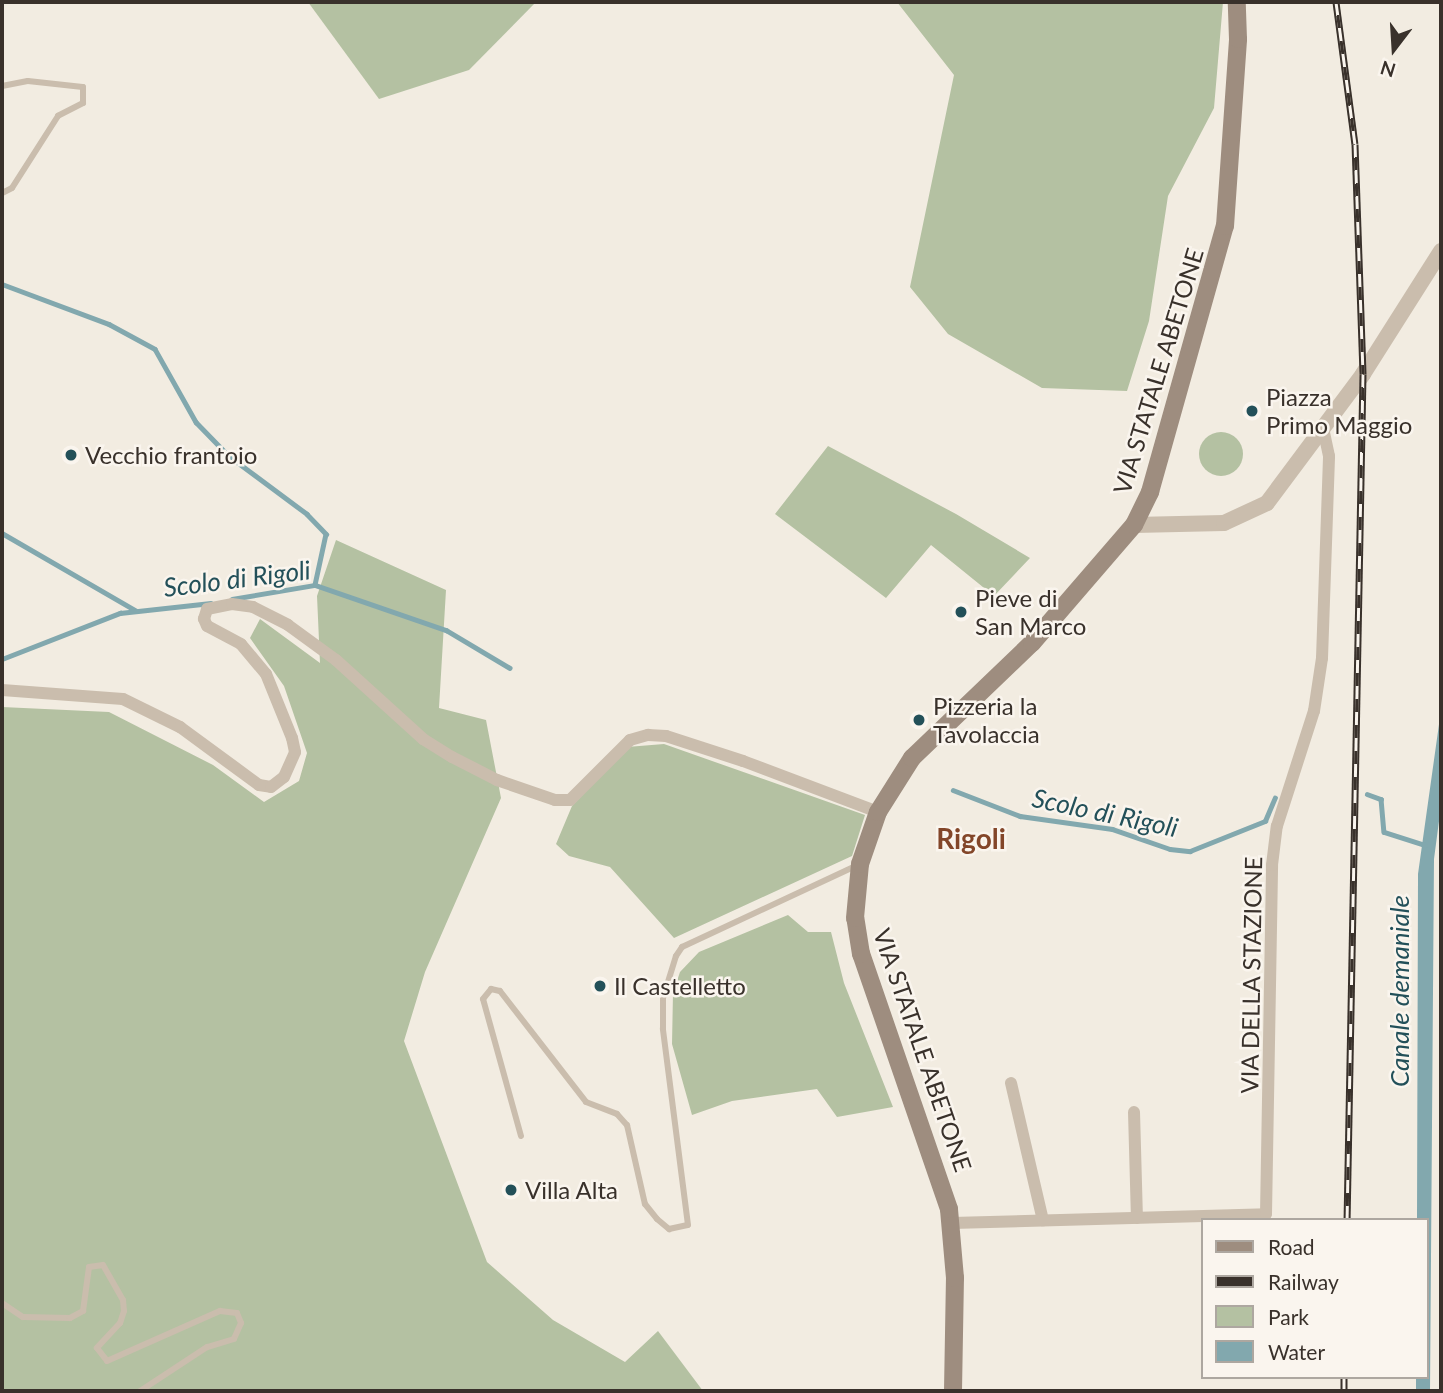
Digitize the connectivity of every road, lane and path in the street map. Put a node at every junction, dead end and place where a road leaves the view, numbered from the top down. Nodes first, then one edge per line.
1 (1237, 2) edge
2 (2, 86) edge
3 (2, 193) edge
4 (1441, 251) edge
5 (1324, 428) junction
6 (1134, 525) junction
7 (2, 690) edge
8 (878, 813) junction
9 (860, 864) junction
10 (1011, 1083) dead end
11 (1133, 1112) dead end
12 (521, 1136) dead end
13 (1137, 1218) junction
14 (1043, 1220) junction
15 (952, 1223) junction
16 (2, 1303) edge
17 (140, 1391) edge
18 (953, 1391) edge

1 - 6 main road, VIA STATALE ABETONE
2 - 3 lane
4 - 5 street
5 - 6 street
5 - 13 street, VIA DELLA STAZIONE
6 - 8 main road, VIA STATALE ABETONE
7 - 8 street
8 - 9 main road, VIA STATALE ABETONE
9 - 12 lane
9 - 15 main road, VIA STATALE ABETONE
10 - 14 street
11 - 13 street
13 - 14 street, VIA DELLA STAZIONE
14 - 15 street, VIA DELLA STAZIONE
15 - 18 main road, VIA STATALE ABETONE
16 - 17 lane

